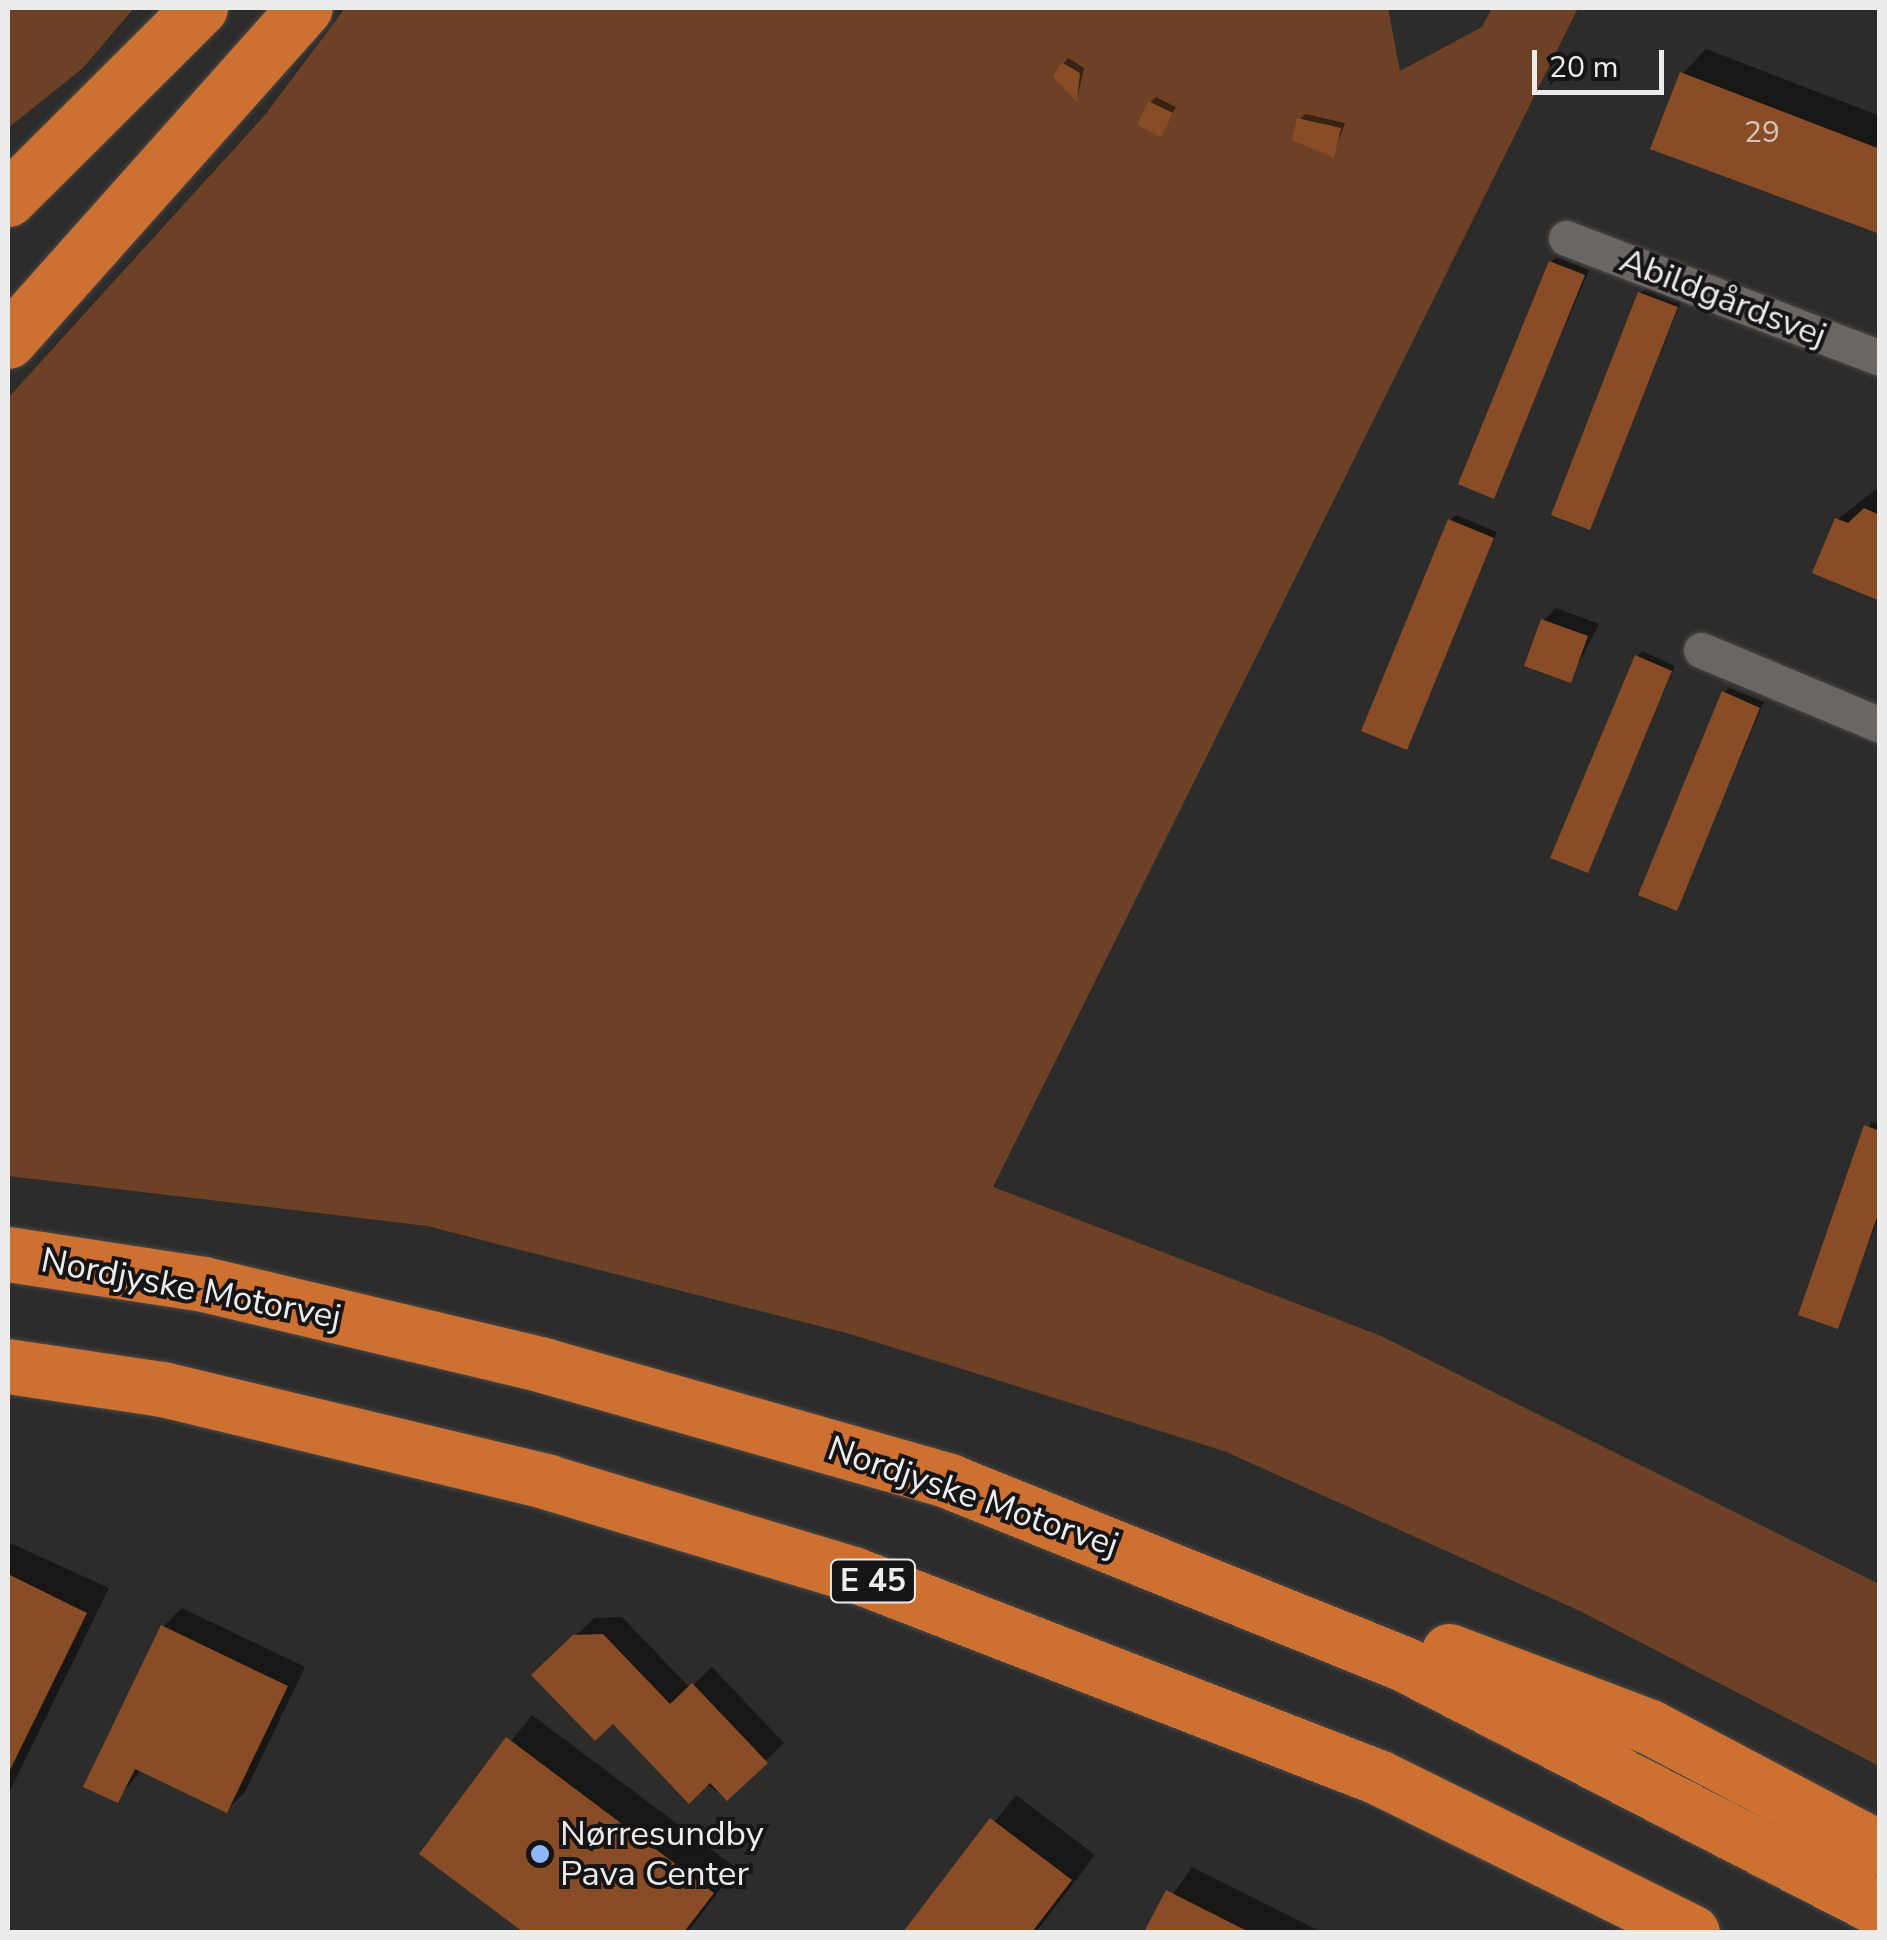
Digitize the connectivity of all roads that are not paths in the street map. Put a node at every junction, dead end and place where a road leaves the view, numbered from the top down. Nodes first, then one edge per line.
1 (200, 8) edge
2 (305, 8) edge
3 (8, 199) edge
4 (1566, 238) dead end
5 (8, 341) edge
6 (1880, 358) edge
7 (1701, 650) dead end
8 (1880, 726) edge
9 (8, 1254) edge
10 (8, 1366) edge
11 (1168, 1566) junction
12 (1880, 1849) edge
13 (1880, 1908) edge
14 (1692, 1932) edge

1 - 3 highway
2 - 5 highway
4 - 6 street, Abildgårdsvej
7 - 8 street
9 - 11 highway, Nordjyske Motorvej
10 - 14 highway, E 45
11 - 12 highway
11 - 13 highway, Nordjyske Motorvej

